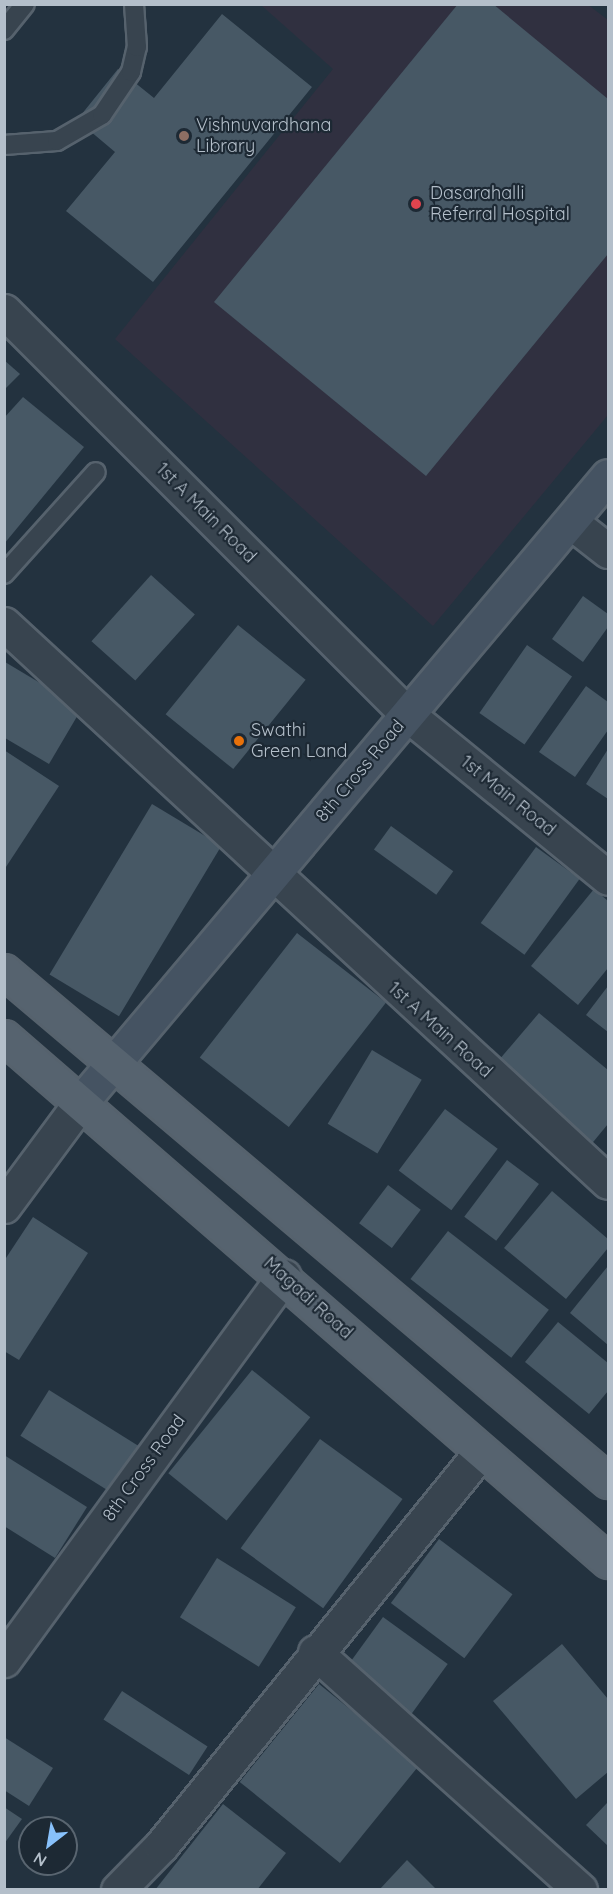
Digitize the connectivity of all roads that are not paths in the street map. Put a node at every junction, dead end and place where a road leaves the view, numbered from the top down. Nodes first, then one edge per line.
1 (25, 4) edge
2 (134, 4) edge
3 (4, 30) edge
4 (4, 145) edge
5 (4, 311) edge
6 (96, 472) dead end
7 (609, 476) edge
8 (571, 522) junction
9 (609, 551) edge
10 (4, 574) edge
11 (4, 624) edge
12 (408, 714) junction
13 (272, 877) junction
14 (609, 878) edge
15 (4, 971) edge
16 (4, 1037) edge
17 (113, 1067) junction
18 (81, 1102) junction
19 (609, 1182) edge
20 (4, 1206) edge
21 (284, 1276) junction
22 (480, 1453) junction
23 (609, 1481) edge
24 (609, 1562) edge
25 (315, 1652) junction
26 (4, 1660) edge
27 (566, 1885) edge
28 (118, 1890) edge

1 - 3 lane
2 - 4 lane
5 - 12 street, 1st A Main Road
6 - 10 lane
7 - 8 main road, 8th Cross Road
8 - 9 street
8 - 12 main road, 8th Cross Road
11 - 13 street, 1st A Main Road
12 - 13 main road, 8th Cross Road
12 - 14 street, 1st Main Road
13 - 17 main road, 8th Cross Road
13 - 19 street, 1st A Main Road
15 - 17 main road
16 - 18 main road, Magadi Road
17 - 18 main road, 8th Cross Road
17 - 23 main road
18 - 20 street
18 - 21 main road, Magadi Road
21 - 22 main road, Magadi Road
21 - 26 street, 8th Cross Road
22 - 24 main road, Magadi Road
22 - 25 street
25 - 27 street
25 - 28 street

